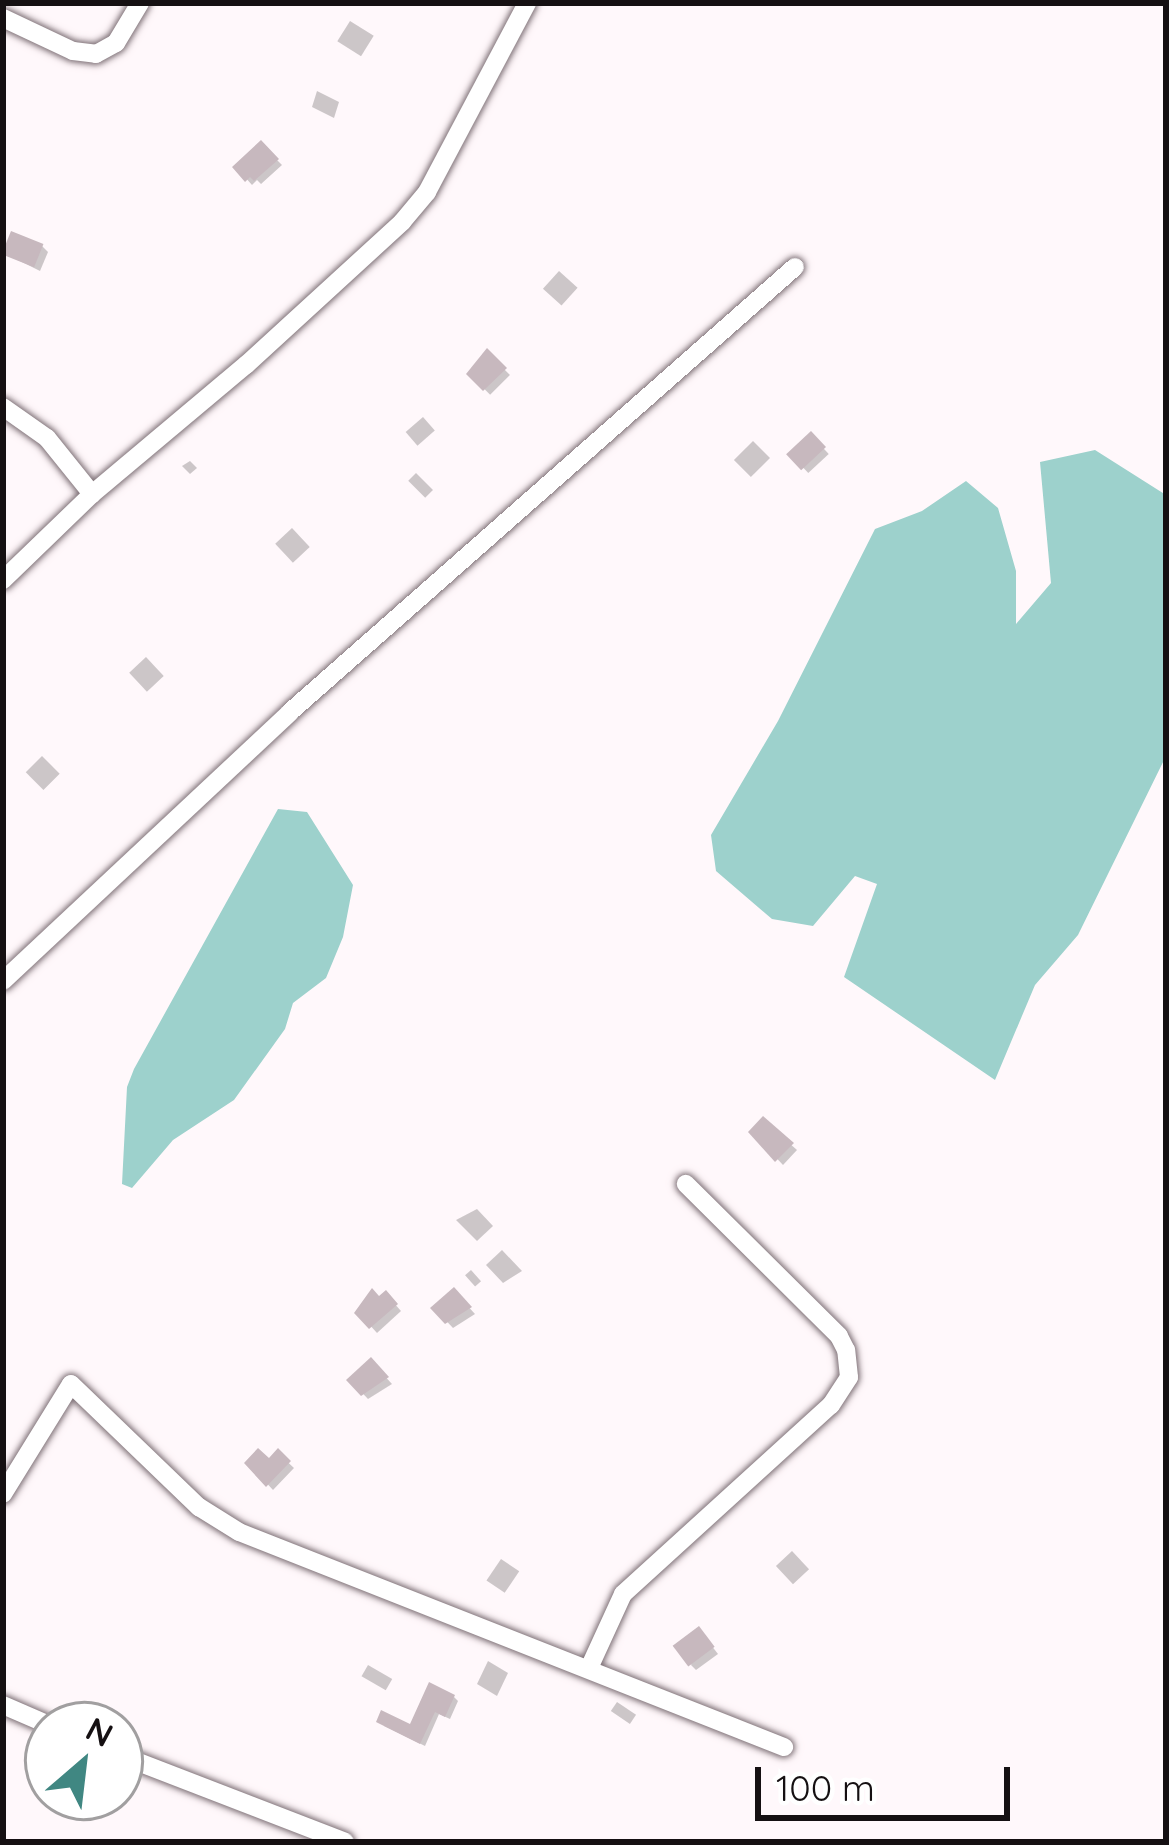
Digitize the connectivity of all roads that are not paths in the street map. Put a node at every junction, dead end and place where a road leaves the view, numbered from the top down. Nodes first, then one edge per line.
1 (140, 3) edge
2 (527, 3) edge
3 (3, 18) edge
4 (795, 267) dead end
5 (3, 406) edge
6 (92, 494) junction
7 (3, 580) edge
8 (3, 981) edge
9 (686, 1184) dead end
10 (3, 1494) edge
11 (590, 1666) junction
12 (784, 1747) dead end
13 (144, 1765) edge
14 (336, 1840) edge

1 - 3 street
2 - 6 street
4 - 8 street
5 - 6 street
6 - 7 street
9 - 11 street
10 - 11 street
11 - 12 street
13 - 14 street

